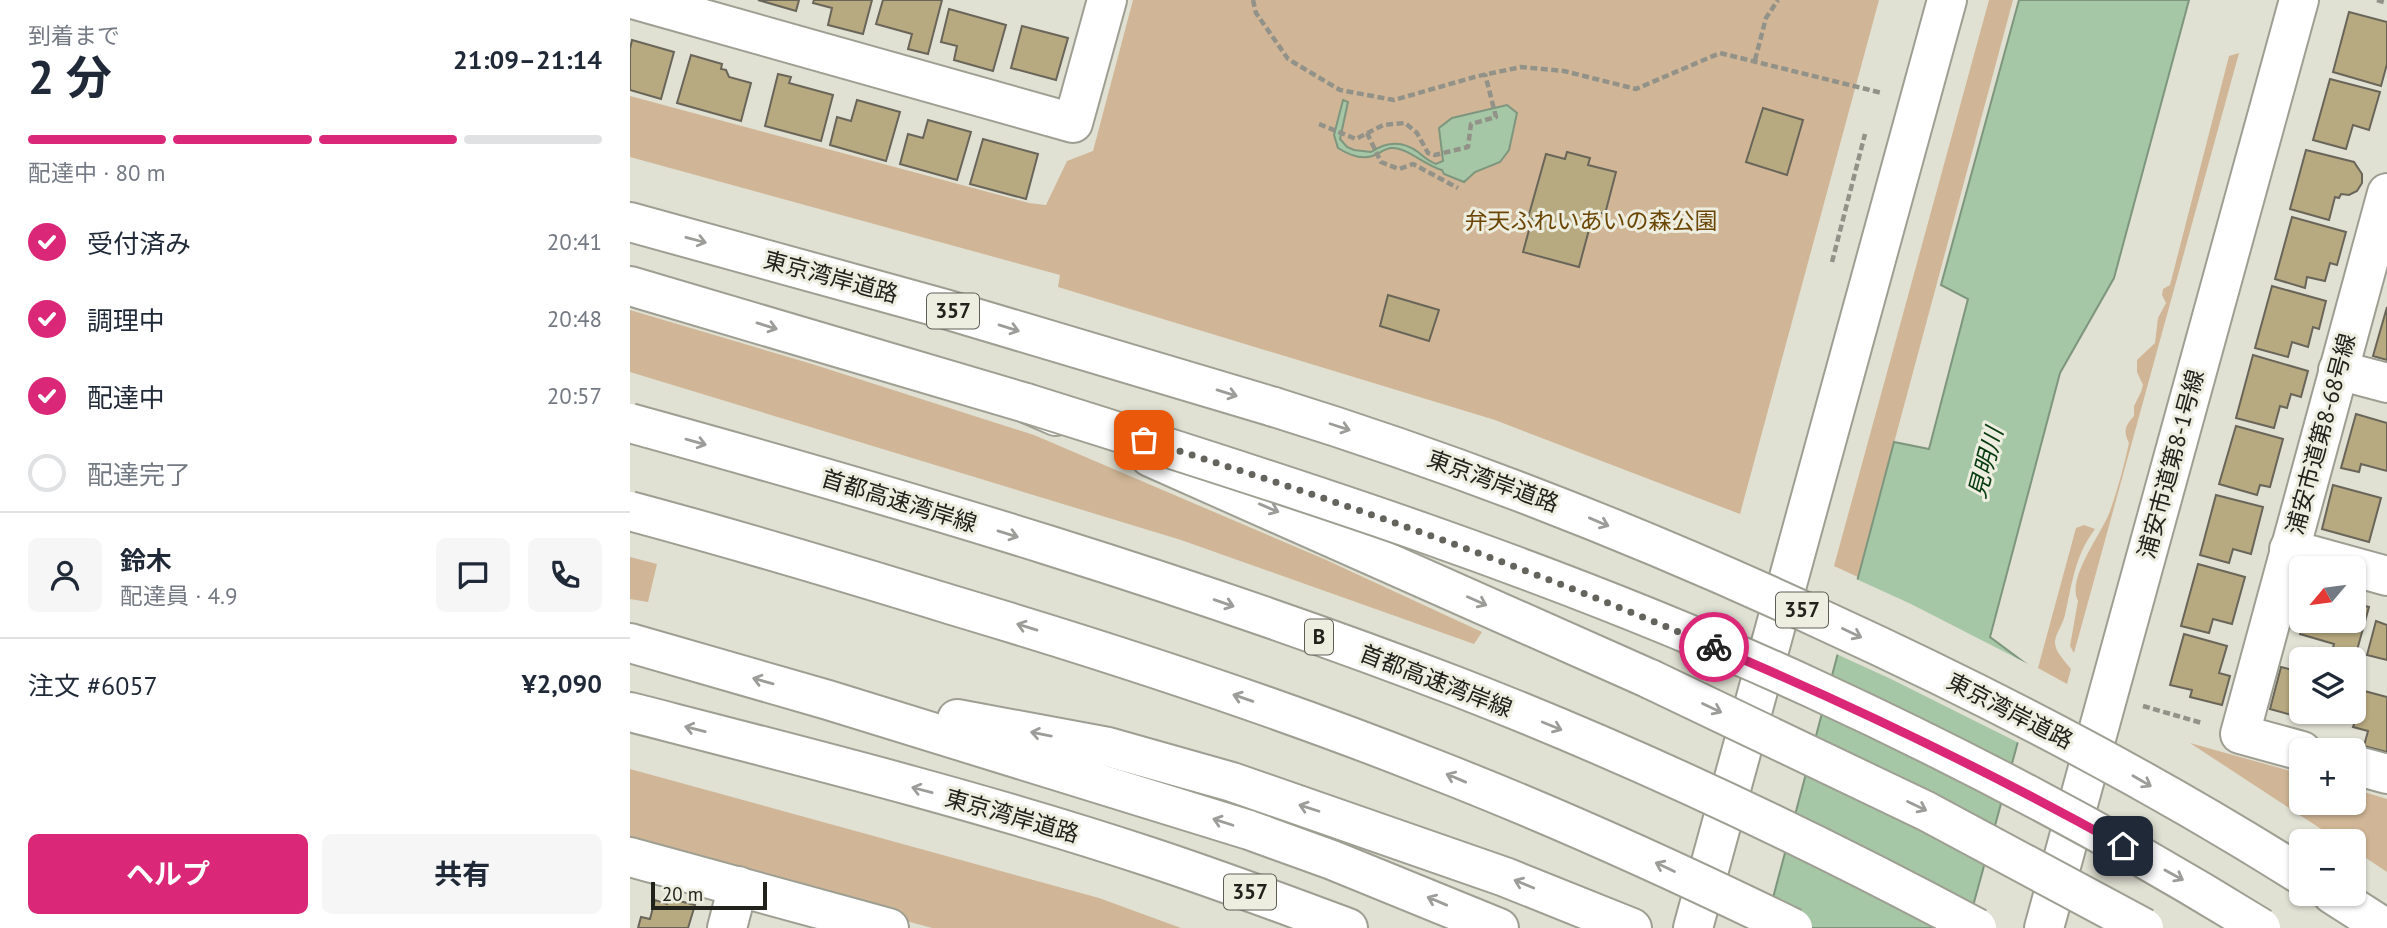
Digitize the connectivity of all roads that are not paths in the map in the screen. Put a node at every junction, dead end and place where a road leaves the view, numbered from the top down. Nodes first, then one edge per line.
1 (636, 0) edge
2 (1107, 0) edge
3 (1947, 0) edge
4 (2299, 0) edge
5 (2387, 193) edge
6 (630, 222) edge
7 (630, 286) edge
8 (2339, 370) junction
9 (2387, 383) edge
10 (1026, 403) junction
11 (630, 423) edge
12 (630, 511) edge
13 (2289, 549) junction
14 (2387, 576) edge
15 (630, 643) edge
16 (828, 700) junction
17 (630, 712) edge
18 (2289, 747) edge
19 (2366, 768) edge
20 (2387, 774) edge
21 (630, 858) edge
22 (2289, 868) edge
23 (738, 886) junction
24 (2351, 906) edge
25 (727, 928) edge
26 (890, 928) edge
27 (1348, 928) edge
28 (1499, 928) edge
29 (1632, 928) edge
30 (1693, 928) edge
31 (1793, 928) edge
32 (1977, 928) edge
33 (2044, 928) edge
34 (2144, 928) edge
35 (2261, 928) edge
36 (2385, 928) edge

1 - 2 main road
3 - 30 main road
4 - 33 main road, 浦安市道第8-1号線
5 - 8 main road, 浦安市道第8-68号線
6 -> 22 main road, 東京湾岸道路 / 357, bridge
7 -> 10 main road
8 - 9 main road
8 - 13 main road, 浦安市道第8-68号線
10 -> 34 main road, bridge
10 -> 35 main road, bridge
11 -> 32 main road, 首都高速湾岸線 / B, bridge
31 -> 12 main road, bridge
13 - 14 main road
13 - 18 main road, 浦安市道第8-68号線
16 -> 15 main road, 357
28 -> 16 main road, 357
29 -> 16 main road
27 -> 17 main road, 東京湾岸道路 / 357
19 - 20 main road
21 - 23 main road
23 - 25 main road
23 - 26 main road
24 - 36 main road

